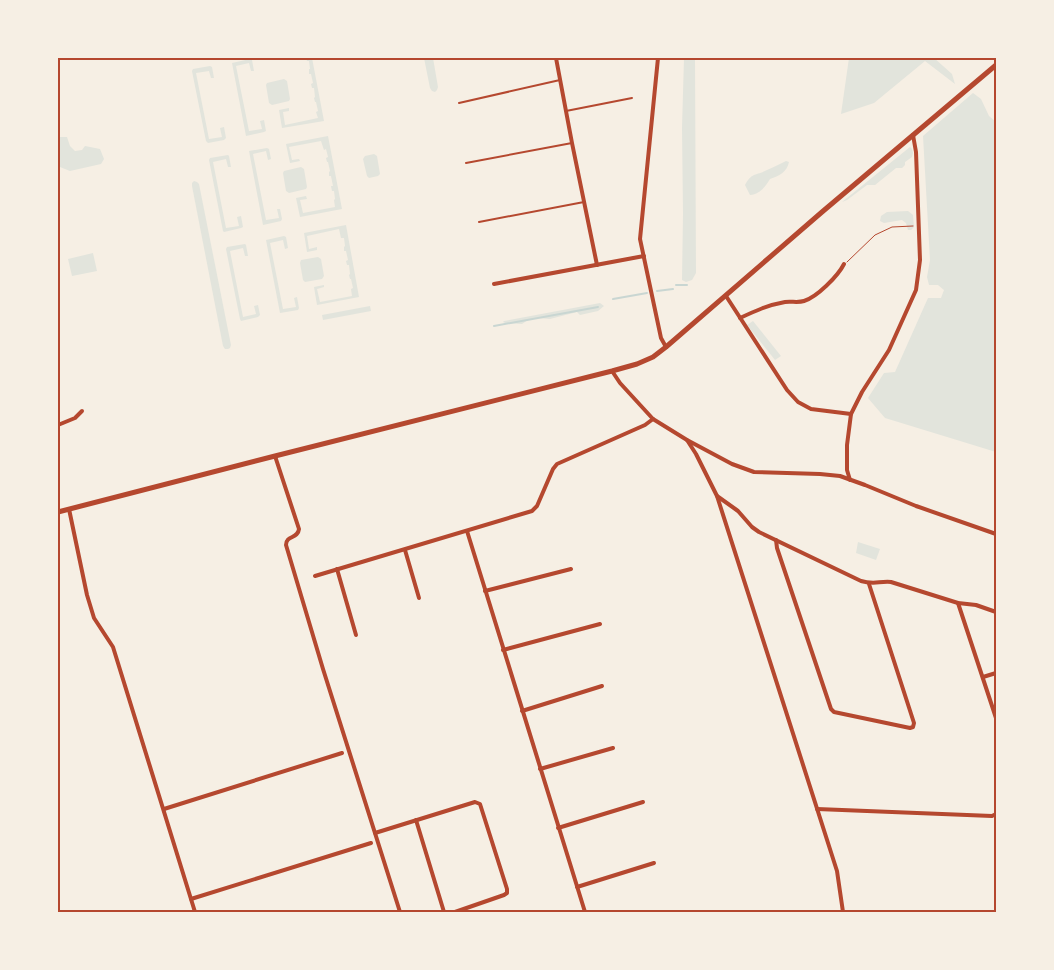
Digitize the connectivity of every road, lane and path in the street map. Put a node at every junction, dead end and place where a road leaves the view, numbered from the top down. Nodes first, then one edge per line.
1 (556, 58) edge
2 (658, 58) edge
3 (995, 67) edge
4 (560, 80) junction
5 (632, 98) dead end
6 (460, 103) dead end
7 (566, 111) junction
8 (914, 135) junction
9 (572, 143) junction
10 (466, 163) dead end
11 (584, 202) junction
12 (479, 222) dead end
13 (919, 226) junction
14 (644, 256) junction
15 (844, 264) joint
16 (597, 265) junction
17 (494, 284) dead end
18 (726, 296) junction
19 (740, 318) junction
20 (666, 347) junction
21 (612, 371) junction
22 (82, 411) dead end
23 (851, 414) junction
24 (653, 419) junction
25 (58, 424) edge
26 (687, 440) junction
27 (275, 456) junction
28 (850, 480) junction
29 (717, 496) junction
30 (69, 509) junction
31 (58, 512) edge
32 (467, 531) junction
33 (996, 534) edge
34 (776, 540) junction
35 (404, 550) junction
36 (337, 569) junction
37 (571, 569) dead end
38 (314, 576) dead end
39 (869, 584) junction
40 (485, 592) junction
41 (419, 598) dead end
42 (958, 603) junction
43 (996, 612) edge
44 (600, 624) dead end
45 (356, 635) dead end
46 (503, 650) junction
47 (996, 673) edge
48 (983, 677) junction
49 (602, 686) dead end
50 (522, 711) junction
51 (996, 718) edge
52 (613, 748) dead end
53 (342, 753) dead end
54 (540, 769) junction
55 (643, 802) dead end
56 (164, 809) junction
57 (817, 809) junction
58 (996, 814) edge
59 (416, 820) junction
60 (558, 828) junction
61 (375, 834) junction
62 (371, 843) dead end
63 (654, 863) dead end
64 (577, 887) junction
65 (192, 900) junction
66 (196, 912) edge
67 (400, 912) edge
68 (444, 912) edge
69 (455, 912) edge
70 (585, 912) edge
71 (843, 912) edge

1 - 4 street
2 - 14 street
3 - 8 main road
4 - 6 lane
4 - 7 street
5 - 7 lane
7 - 9 street
8 - 13 street
8 - 18 main road
9 - 10 lane
9 - 11 street
11 - 12 lane
11 - 16 street
13 - 15 path
13 - 23 street
14 - 16 street
14 - 20 street
15 - 19 street
16 - 17 street
18 - 19 street
18 - 20 main road
19 - 23 street
20 - 21 main road
21 - 24 street
21 - 27 main road
22 - 25 street
23 - 28 street
24 - 26 street
24 - 32 street
26 - 28 street
26 - 29 street
27 - 30 main road
27 - 61 street
28 - 33 street
29 - 34 street
29 - 57 street
30 - 31 main road
30 - 56 street
32 - 35 street
32 - 40 street
34 - 39 street
34 - 39 street
35 - 36 street
35 - 41 street
36 - 38 street
36 - 45 street
37 - 40 street
39 - 42 street
40 - 46 street
42 - 43 street
42 - 48 street
44 - 46 street
46 - 50 street
47 - 48 street
48 - 51 street
49 - 50 street
50 - 54 street
52 - 54 street
53 - 56 street
54 - 60 street
55 - 60 street
56 - 65 street
57 - 58 street
57 - 71 street
59 - 61 street
59 - 68 street
59 - 69 street
60 - 64 street
61 - 67 street
62 - 65 street
63 - 64 street
64 - 70 street
65 - 66 street

